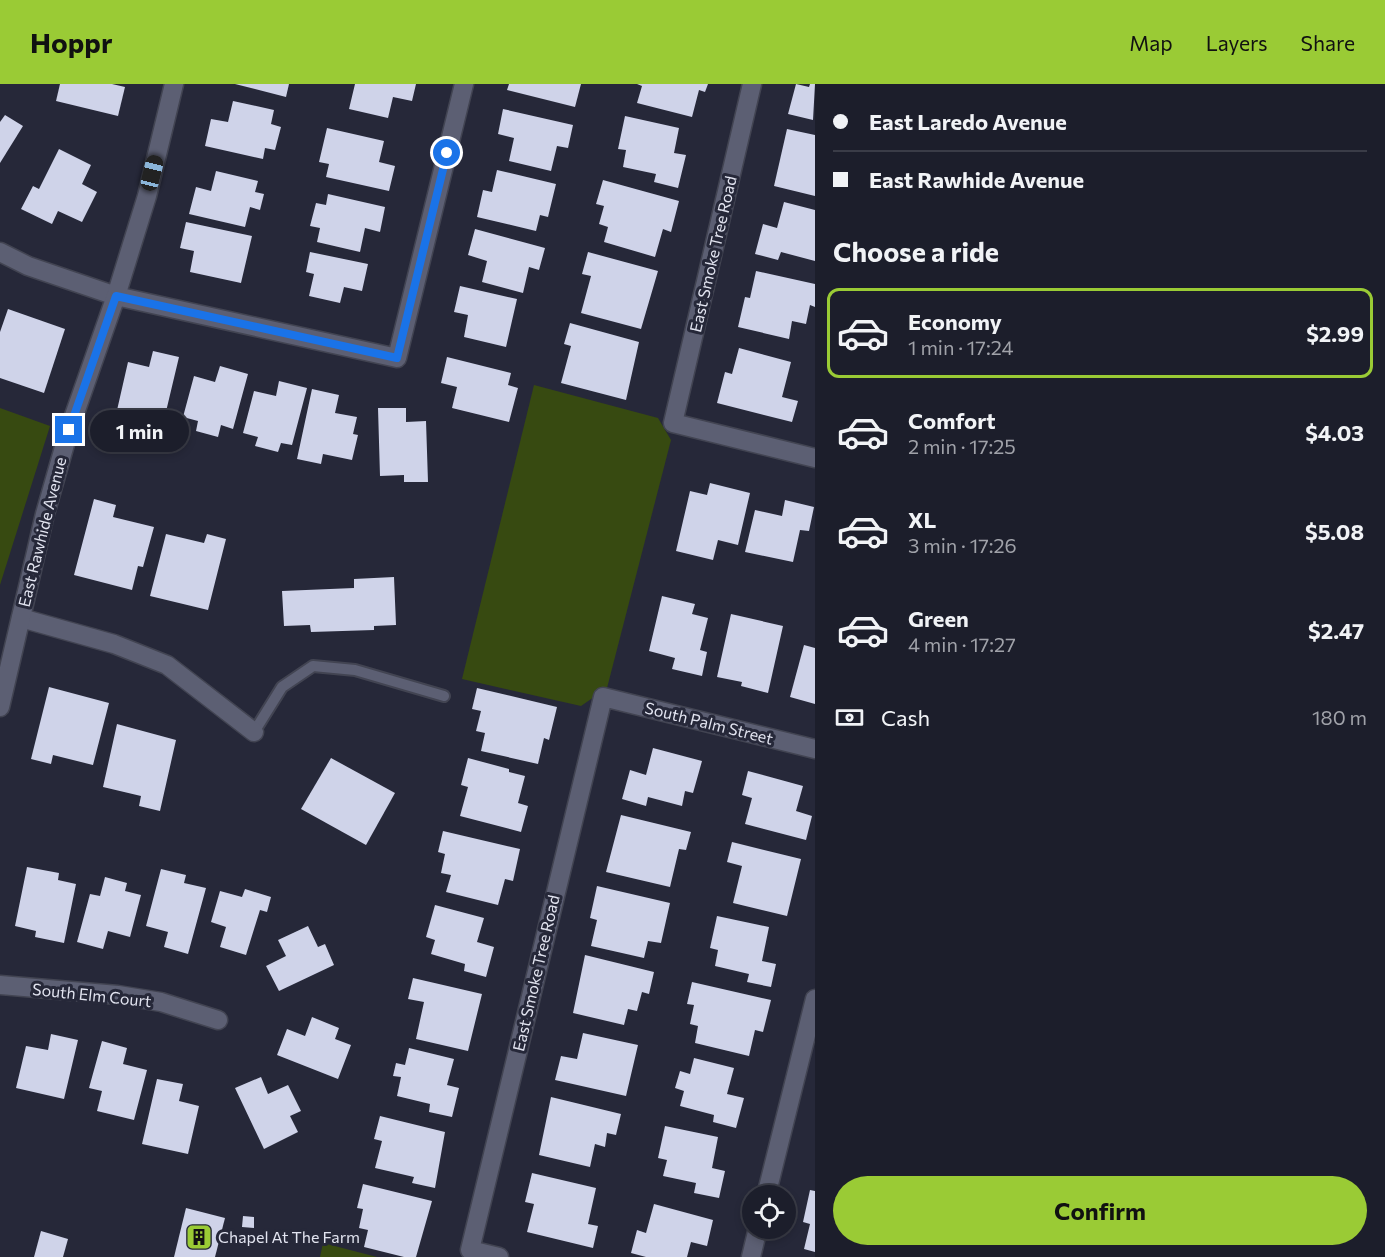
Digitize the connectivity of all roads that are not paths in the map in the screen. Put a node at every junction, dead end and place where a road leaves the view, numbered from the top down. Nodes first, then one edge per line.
1 (174, 84) edge
2 (464, 84) edge
3 (752, 84) edge
4 (0, 252) edge
5 (116, 296) junction
6 (815, 458) edge
7 (21, 618) junction
8 (444, 696) dead end
9 (603, 697) joint
10 (0, 707) edge
11 (254, 732) joint
12 (815, 749) edge
13 (0, 986) edge
14 (815, 999) edge
15 (218, 1020) dead end
16 (769, 1185) edge
17 (755, 1239) edge
18 (499, 1257) edge
19 (751, 1257) edge

1 - 5 street, East Rawhide Avenue
2 - 5 street
3 - 6 street, East Smoke Tree Road
4 - 5 street
5 - 7 street, East Rawhide Avenue
7 - 10 street, East Rawhide Avenue
7 - 11 street
8 - 11 lane
9 - 12 street, South Palm Street
9 - 18 street, East Smoke Tree Road
13 - 15 street, South Elm Court
14 - 16 street
17 - 19 street

